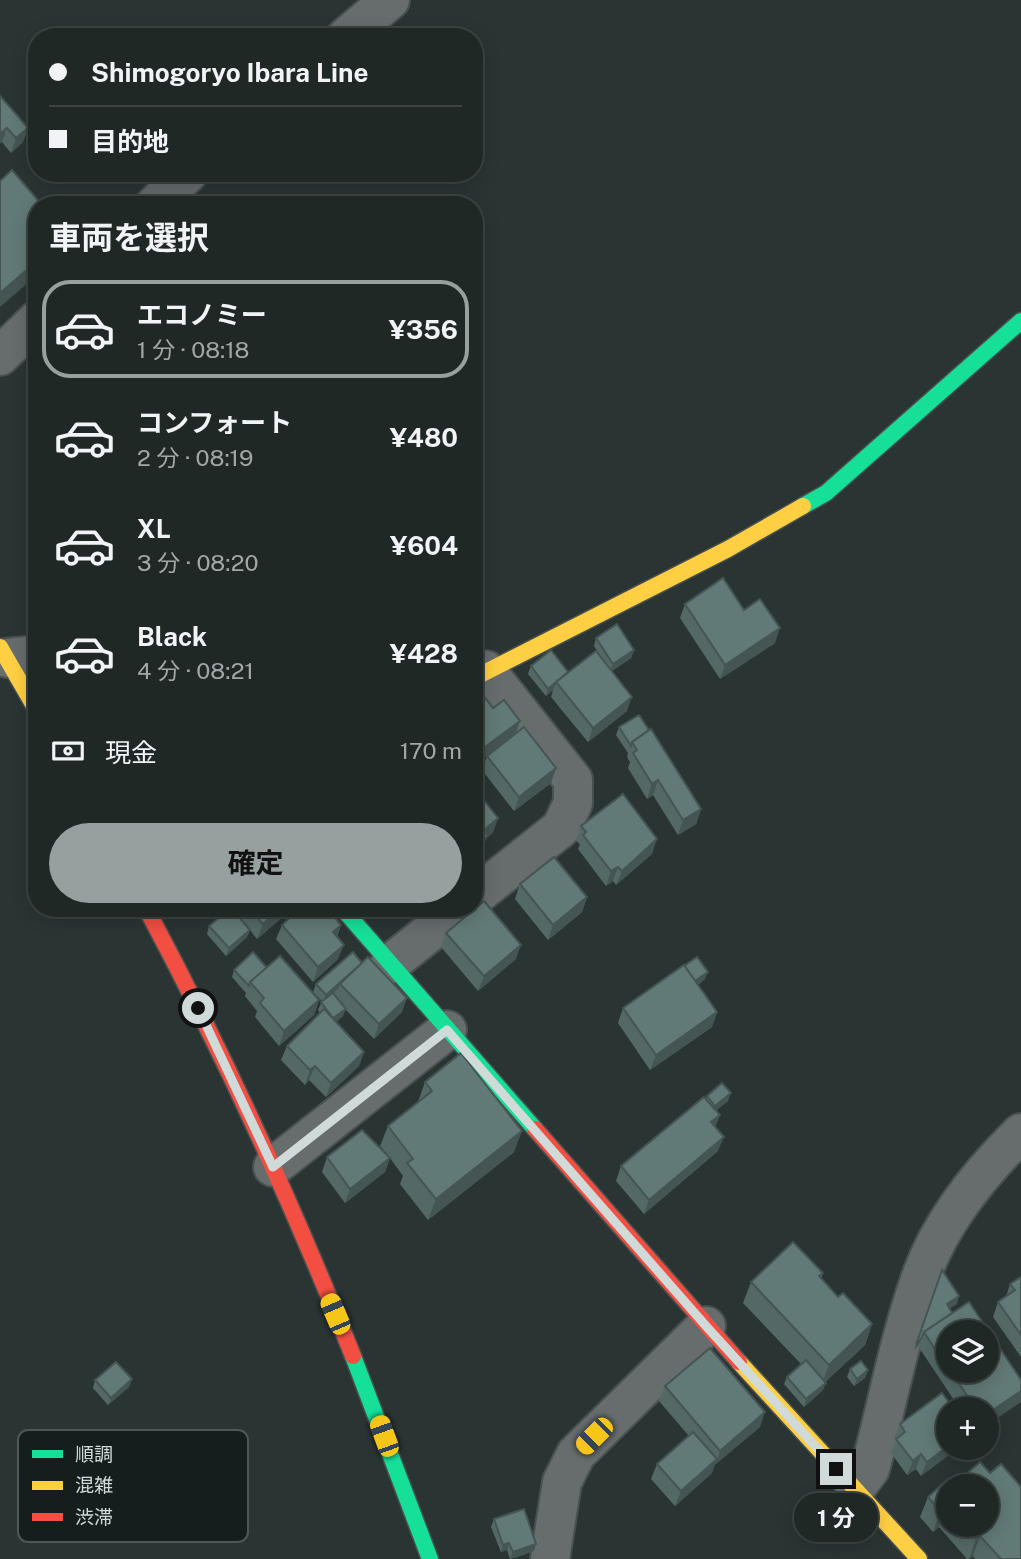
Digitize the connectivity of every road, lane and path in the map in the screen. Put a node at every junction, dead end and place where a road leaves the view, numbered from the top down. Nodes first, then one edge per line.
1 (390, 0) edge
2 (357, 28) edge
3 (179, 182) edge
4 (164, 196) edge
5 (1021, 321) edge
6 (28, 329) edge
7 (0, 356) edge
8 (15, 653) edge
9 (483, 672) edge
10 (483, 677) edge
11 (28, 687) edge
12 (483, 890) edge
13 (151, 917) edge
14 (350, 917) edge
15 (449, 917) edge
16 (390, 964) junction
17 (447, 1030) junction
18 (1021, 1133) edge
19 (273, 1167) junction
20 (706, 1326) junction
21 (855, 1489) junction
22 (430, 1559) edge
23 (550, 1559) edge
24 (919, 1559) edge

1 - 2 street
3 - 4 street
5 - 9 street
6 - 7 street
8 - 11 street
10 - 12 street
13 - 19 street
14 - 16 street
15 - 16 street
16 - 17 street
17 - 19 street
17 - 20 street
18 - 21 street
19 - 22 street
20 - 21 street
20 - 23 street
21 - 24 street

